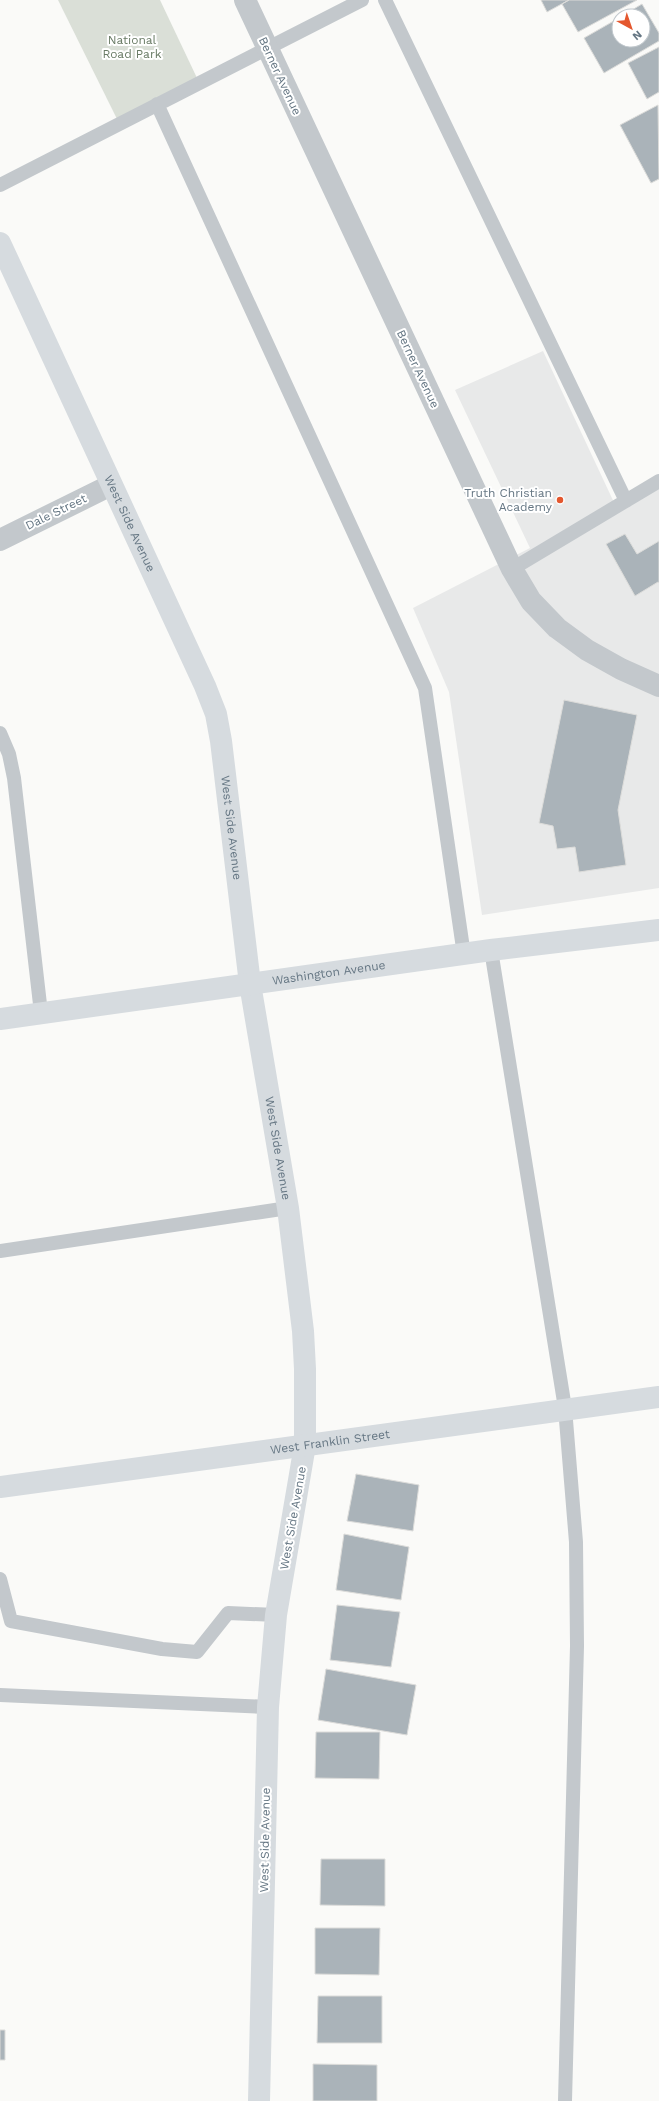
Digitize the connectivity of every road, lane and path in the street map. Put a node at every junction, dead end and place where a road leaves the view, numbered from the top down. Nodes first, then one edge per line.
1 (245, 0) edge
2 (362, 0) edge
3 (385, 0) edge
4 (267, 47) junction
5 (157, 104) junction
6 (0, 185) edge
7 (0, 243) edge
8 (659, 481) edge
9 (111, 485) junction
10 (626, 501) junction
11 (0, 540) edge
12 (512, 569) junction
13 (658, 684) edge
14 (0, 733) edge
15 (5, 756) edge
16 (659, 930) edge
17 (491, 950) junction
18 (464, 954) junction
19 (250, 984) junction
20 (41, 1013) junction
21 (0, 1019) edge
22 (288, 1208) junction
23 (0, 1251) edge
24 (659, 1397) edge
25 (565, 1408) junction
26 (305, 1445) junction
27 (0, 1487) edge
28 (0, 1579) edge
29 (276, 1615) junction
30 (0, 1695) edge
31 (268, 1707) junction
32 (259, 2101) edge
33 (565, 2101) edge

1 - 4 street, Berner Avenue
2 - 4 lane
3 - 10 lane
4 - 5 lane
4 - 12 street, Berner Avenue
5 - 6 lane
5 - 18 lane
7 - 9 street, West Side Avenue
8 - 10 lane
9 - 11 street, Dale Street
9 - 19 street, West Side Avenue
10 - 12 lane
12 - 13 street, Berner Avenue
14 - 15 lane
15 - 20 lane
16 - 17 street, Washington Avenue
17 - 18 street, Washington Avenue
17 - 25 lane
18 - 19 street, Washington Avenue
19 - 20 street, Washington Avenue
19 - 22 street, West Side Avenue
20 - 21 street, Washington Avenue
22 - 23 lane
22 - 26 street, West Side Avenue
24 - 25 street, West Franklin Street
25 - 26 street, West Franklin Street
25 - 33 lane
26 - 27 street, West Franklin Street
26 - 29 street, West Side Avenue
28 - 29 lane
29 - 31 street, West Side Avenue
30 - 31 lane
31 - 32 street, West Side Avenue

